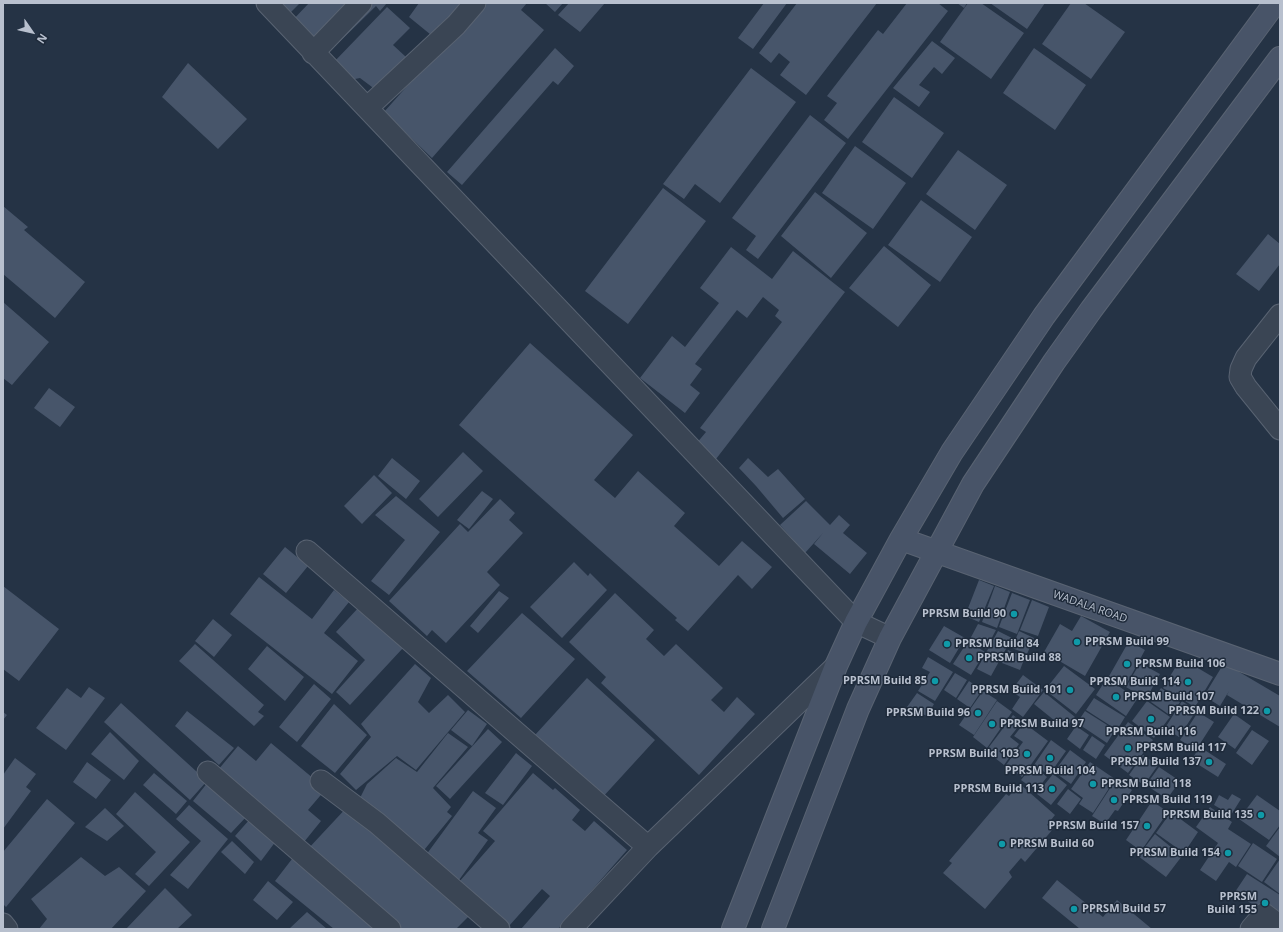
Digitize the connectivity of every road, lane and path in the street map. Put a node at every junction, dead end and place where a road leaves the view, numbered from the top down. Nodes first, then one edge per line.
1 (267, 3) edge
2 (361, 3) edge
3 (475, 3) edge
4 (1275, 3) edge
5 (313, 52) junction
6 (1280, 58) edge
7 (367, 108) junction
8 (1280, 315) edge
9 (1280, 429) edge
10 (901, 539) junction
11 (307, 551) dead end
12 (936, 552) junction
13 (856, 622) junction
14 (890, 638) junction
15 (836, 666) junction
16 (1279, 670) edge
17 (208, 772) dead end
18 (321, 781) dead end
19 (648, 847) junction
20 (3, 924) edge
21 (1280, 926) edge
22 (7, 929) edge
23 (390, 929) edge
24 (499, 929) edge
25 (571, 929) edge
26 (733, 929) edge
27 (773, 929) edge
28 (1251, 929) edge

1 - 5 street
2 - 5 street
3 - 7 street
4 - 10 main road
5 - 7 street
6 - 12 main road
7 - 13 street
8 - 9 street
10 - 12 main road, WADALA ROAD
10 - 13 main road
11 - 19 street
12 - 14 main road
12 - 16 main road, WADALA ROAD
13 - 14 street
13 - 15 main road
14 - 27 main road
15 - 19 street
15 - 26 main road
17 - 23 street
18 - 24 street
19 - 25 street
20 - 22 street
21 - 28 street

